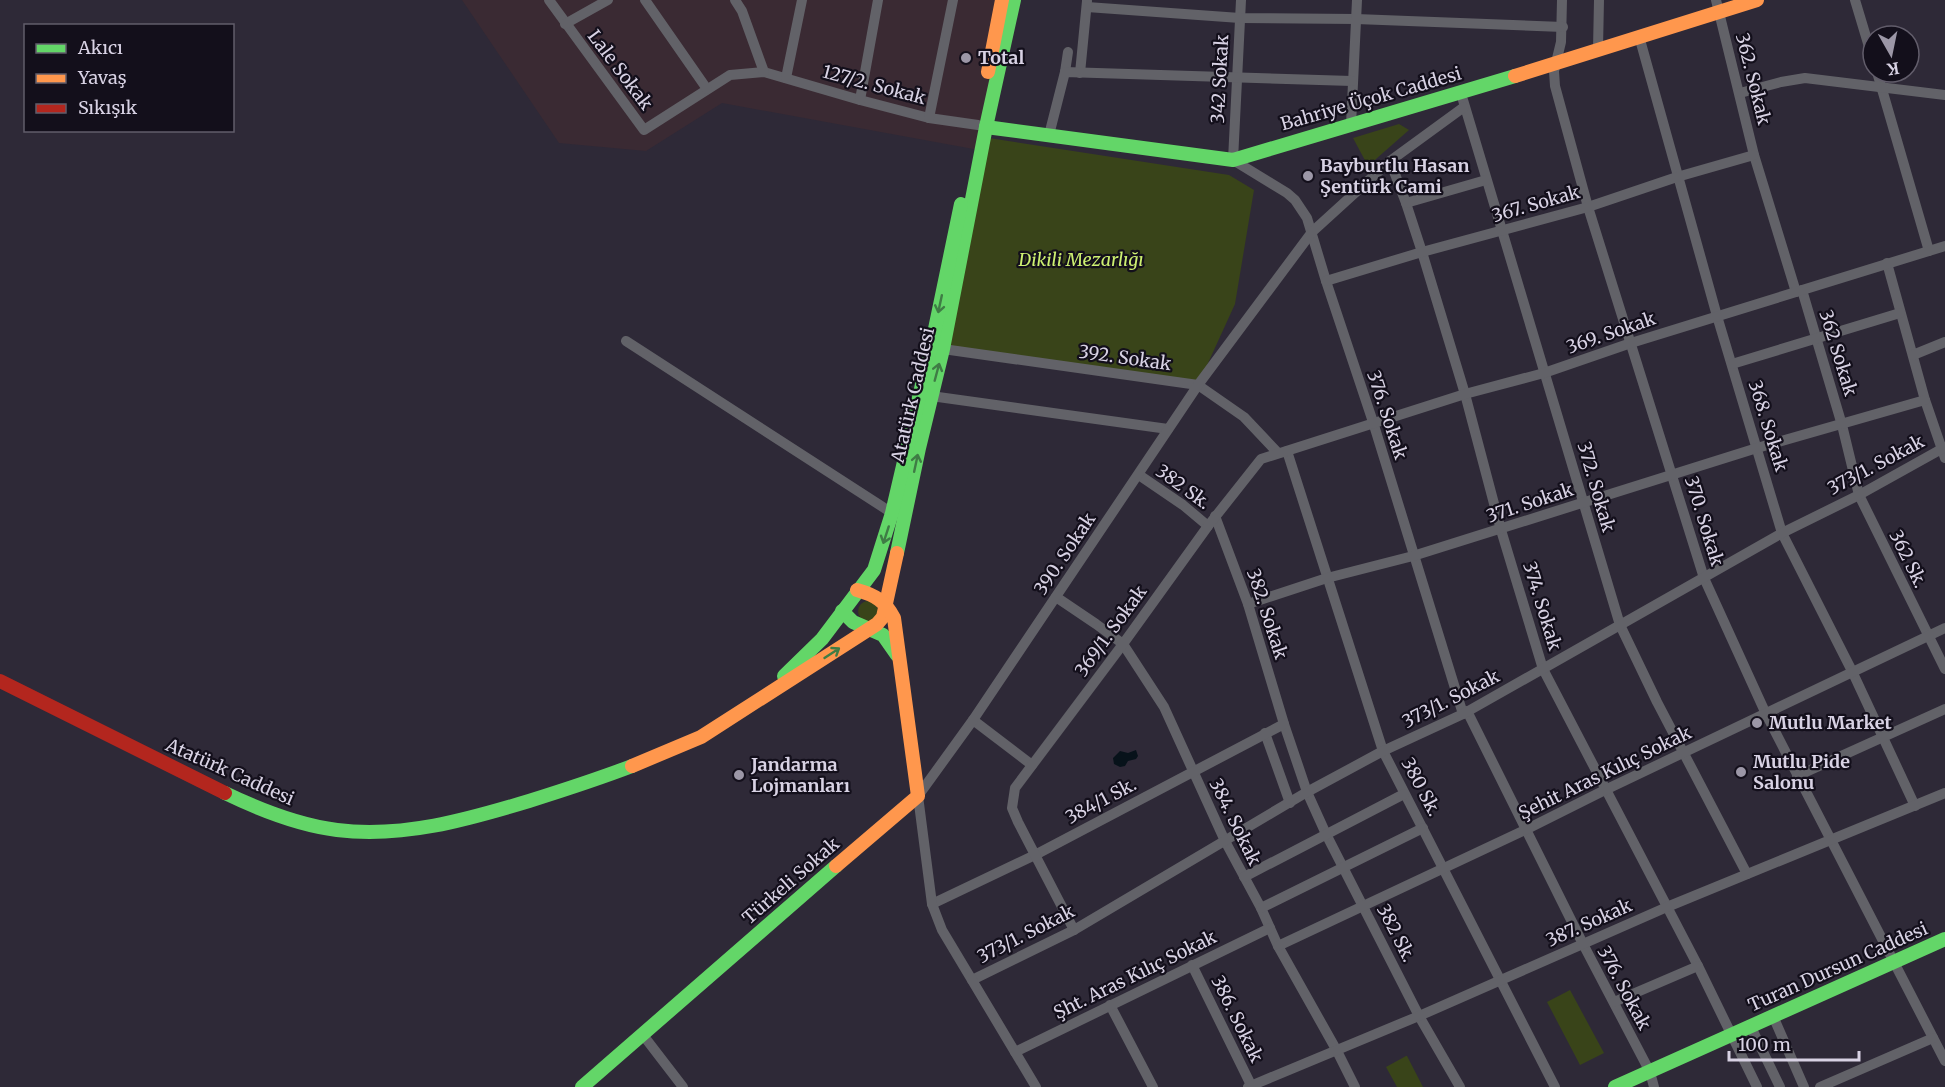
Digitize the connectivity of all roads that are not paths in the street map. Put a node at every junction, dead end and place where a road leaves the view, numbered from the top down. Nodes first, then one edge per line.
1 (549, 0) edge
2 (608, 0) edge
3 (645, 0) edge
4 (735, 0) edge
5 (802, 0) edge
6 (878, 0) edge
7 (953, 0) edge
8 (1002, 0) edge
9 (1014, 0) edge
10 (1241, 0) edge
11 (1357, 0) edge
12 (1563, 0) edge
13 (1599, 0) edge
14 (1757, 0) edge
15 (1855, 0) edge
16 (1087, 4) edge
17 (1717, 6) edge
18 (1240, 18) junction
19 (1356, 19) junction
20 (565, 24) junction
21 (1862, 24) edge
22 (1563, 27) junction
23 (1639, 36) junction
24 (1598, 49) junction
25 (1068, 52) dead end
26 (1555, 64) junction
27 (764, 72) junction
28 (1065, 72) junction
29 (1080, 73) junction
30 (786, 78) junction
31 (1237, 78) junction
32 (1352, 81) junction
33 (1880, 84) edge
34 (1881, 88) junction
35 (707, 89) junction
36 (1462, 91) junction
37 (1740, 93) junction
38 (1945, 95) edge
39 (860, 100) junction
40 (1464, 107) junction
41 (929, 118) junction
42 (1351, 124) junction
43 (982, 126) junction
44 (644, 130) joint
45 (1049, 135) junction
46 (1754, 155) junction
47 (1233, 160) junction
48 (1390, 161) junction
49 (1677, 177) junction
50 (1486, 180) junction
51 (1406, 203) junction
52 (1588, 207) junction
53 (1502, 231) junction
54 (1312, 232) junction
55 (1945, 246) edge
56 (1929, 251) junction
57 (1422, 252) junction
58 (1887, 263) junction
59 (1326, 281) junction
60 (1799, 291) junction
61 (1900, 313) junction
62 (1717, 316) junction
63 (1817, 339) junction
64 (626, 341) dead end
65 (1631, 342) junction
66 (1945, 342) edge
67 (943, 349) junction
68 (1913, 356) junction
69 (1732, 364) junction
70 (1544, 373) junction
71 (1198, 385) junction
72 (1464, 394) junction
73 (931, 396) junction
74 (1925, 400) junction
75 (1373, 422) junction
76 (1842, 425) junction
77 (1168, 429) junction
78 (1757, 448) junction
79 (1944, 451) edge
80 (1282, 452) junction
81 (1139, 475) junction
82 (1672, 475) junction
83 (1859, 495) junction
84 (1583, 503) junction
85 (892, 513) junction
86 (1215, 516) junction
87 (1208, 525) junction
88 (1501, 530) junction
89 (1782, 533) junction
90 (1413, 556) junction
91 (1327, 578) junction
92 (1704, 578) junction
93 (857, 590) junction
94 (1056, 597) junction
95 (887, 603) junction
96 (1248, 604) junction
97 (842, 611) junction
98 (1620, 625) junction
99 (1945, 628) edge
100 (868, 630) junction
101 (1928, 636) junction
102 (1123, 644) junction
103 (899, 657) junction
104 (1543, 669) junction
105 (1945, 669) edge
106 (1852, 671) junction
107 (0, 681) edge
108 (1945, 709) edge
109 (1465, 713) junction
110 (1766, 714) junction
111 (730, 718) junction
112 (973, 720) junction
113 (1284, 724) junction
114 (1265, 733) junction
115 (1881, 736) junction
116 (1383, 751) junction
117 (1685, 753) junction
118 (1032, 765) junction
119 (1192, 771) junction
120 (1797, 776) junction
121 (1605, 790) junction
122 (1308, 792) junction
123 (1945, 793) edge
124 (1404, 794) junction
125 (918, 796) junction
126 (1290, 803) junction
127 (1915, 806) junction
128 (1423, 828) junction
129 (1525, 830) junction
130 (1326, 834) junction
131 (1832, 840) junction
132 (1225, 841) junction
133 (1035, 855) junction
134 (1343, 866) junction
135 (1444, 868) junction
136 (1747, 874) junction
137 (1244, 877) junction
138 (932, 904) junction
139 (1364, 906) junction
140 (1667, 907) junction
141 (1261, 908) junction
142 (1270, 928) junction
143 (1074, 930) junction
144 (1945, 939) edge
145 (1583, 944) junction
146 (1278, 946) junction
147 (1894, 961) junction
148 (1192, 965) junction
149 (1698, 966) junction
150 (972, 980) junction
151 (1500, 981) junction
152 (1614, 1002) junction
153 (1110, 1005) junction
154 (1419, 1016) junction
155 (1773, 1016) junction
156 (1750, 1026) junction
157 (1731, 1033) junction
158 (643, 1035) junction
159 (1933, 1038) junction
160 (1337, 1051) junction
161 (1015, 1052) junction
162 (1945, 1061) edge
163 (1650, 1072) junction
164 (582, 1087) edge
165 (682, 1087) edge
166 (1036, 1087) edge
167 (1153, 1087) edge
168 (1250, 1087) edge
169 (1355, 1087) edge
170 (1460, 1087) edge
171 (1555, 1087) edge
172 (1615, 1087) edge
173 (1654, 1087) edge
174 (1757, 1087) edge
175 (1780, 1087) edge
176 (1804, 1087) edge
177 (1820, 1087) edge

1 - 20 street, Lale Sokak
2 - 20 street
3 - 35 street
4 - 27 street
5 - 30 street
6 - 39 street
7 - 41 street
8 - 43 main road, Atatürk Caddesi
9 - 43 main road, Atatürk Caddesi
10 - 18 street, 342 Sokak
11 - 19 street
12 - 22 street, 370. Sokak
13 - 24 street
14 - 17 main road, Bahriye Üçok Caddesi
15 - 21 street
16 - 18 street
16 - 29 street
17 - 23 main road, Bahriye Üçok Caddesi
17 - 37 street, 362. Sokak
18 - 19 street
18 - 31 street, 342 Sokak
19 - 22 street
19 - 32 street
20 - 44 street, Lale Sokak
22 - 26 street, 370. Sokak
23 - 24 main road, Bahriye Üçok Caddesi
23 - 49 street, 368. Sokak
24 - 26 main road, Bahriye Üçok Caddesi
25 - 28 street
26 - 36 main road, Bahriye Üçok Caddesi
26 - 52 street, 370. Sokak
27 - 30 street, 127/2. Sokak
27 - 35 street, 127/2. Sokak
28 - 29 street
28 - 45 street
29 - 31 street
30 - 39 street, 127/2. Sokak
31 - 32 street
31 - 47 street, 342 Sokak
32 - 42 street
33 - 34 street
34 - 37 street
34 - 38 street
34 - 56 street
35 - 44 street, 127/2. Sokak
36 - 40 street, 372. Sokak
36 - 42 main road, Bahriye Üçok Caddesi
37 - 46 street, 362. Sokak
39 - 41 street, 127/2. Sokak
40 - 48 street, 390. Sokak
40 - 50 street, 372. Sokak
41 - 43 street, 127/2. Sokak
42 - 47 main road, Bahriye Üçok Caddesi
43 - 45 main road, Bahriye Üçok Caddesi
43 - 67 main road, Atatürk Caddesi
43 -> 85 main road, Atatürk Caddesi
45 - 47 main road, Bahriye Üçok Caddesi
46 - 49 street, 367. Sokak
46 - 60 street, 362. Sokak
47 - 54 street, 376. Sokak
48 - 51 street, 374. Sokak
48 - 54 street, 390. Sokak
49 - 52 street, 367. Sokak
49 - 62 street, 368. Sokak
50 - 51 street
50 - 53 street, 372. Sokak
51 - 57 street, 374. Sokak
52 - 53 street, 367. Sokak
52 - 65 street, 370. Sokak
53 - 57 street, 367. Sokak
53 - 70 street, 372. Sokak
54 - 59 street, 376. Sokak
54 - 71 street, 390. Sokak
55 - 56 street, 369. Sokak
56 - 58 street, 369. Sokak
57 - 59 street, 367. Sokak
57 - 72 street, 374. Sokak
58 - 60 street, 369. Sokak
58 - 61 street
59 - 75 street, 376. Sokak
60 - 62 street, 369. Sokak
60 - 63 street, 362 Sokak
61 - 63 street
61 - 68 street
62 - 65 street, 369. Sokak
62 - 69 street, 368. Sokak
63 - 69 street
63 - 76 street, 362 Sokak
64 - 85 street
65 - 70 street, 369. Sokak
65 - 82 street, 370. Sokak
66 - 68 street
67 - 71 street, 392. Sokak
73 -> 67 main road, Atatürk Caddesi
68 - 74 street
69 - 78 street, 368. Sokak
70 - 72 street, 369. Sokak
70 - 84 street, 372. Sokak
71 - 77 street, 390. Sokak
71 - 80 street, 392. Sokak
72 - 75 street, 369. Sokak
72 - 88 street, 374. Sokak
73 - 77 street
95 -> 73 main road, Atatürk Caddesi
74 - 76 street, 371. Sokak
74 - 79 street
75 - 80 street, 369. Sokak
75 - 90 street, 376. Sokak
76 - 78 street, 371. Sokak
76 - 83 street, 362 Sokak
77 - 81 street, 390. Sokak
78 - 82 street, 371. Sokak
78 - 89 street, 368. Sokak
79 - 83 street, 373/1. Sokak
80 - 86 street, 369/1. Sokak
80 - 91 street, 380 Sk.
81 - 87 street, 382 Sk.
81 - 94 street, 390. Sokak
82 - 84 street, 371. Sokak
82 - 92 street, 370. Sokak
83 - 89 street, 373/1. Sokak
83 - 101 street, 362 Sk.
84 - 88 street, 371. Sokak
84 - 98 street, 372. Sokak
85 -> 93 main road, Atatürk Caddesi
86 - 87 street, 369/1. Sokak
86 - 96 street, 382. Sokak
87 - 102 street, 369/1. Sokak
88 - 90 street, 371. Sokak
88 - 104 street, 374. Sokak
89 - 92 street, 373/1. Sokak
89 - 106 street, 368. Sokak
90 - 91 street, 371. Sokak
90 - 109 street, 376. Sokak
91 - 96 street, 371. Sokak
91 - 116 street, 380 Sk.
92 - 98 street, 373/1. Sokak
92 - 110 street, 370. Sokak
93 - 95 main road
93 - 97 main road, Atatürk Caddesi
94 - 102 street, 384. Sokak
94 - 112 street, 390. Sokak
95 - 100 main road, Atatürk Caddesi
95 - 103 main road
96 - 113 street, 382. Sokak
97 - 100 main road
97 - 111 main road, Atatürk Caddesi
98 - 104 street, 373/1. Sokak
98 - 117 street, 372. Sokak
99 - 101 street, Şehit Aras Kılıç Sokak
100 - 103 main road
111 -> 100 main road, Atatürk Caddesi
101 - 105 street, 362 Sk.
101 - 106 street, Şehit Aras Kılıç Sokak
102 - 118 street, 369/1. Sokak
102 - 119 street, 384. Sokak
103 - 125 main road
104 - 109 street, 373/1. Sokak
104 - 121 street, 374. Sokak
106 - 110 street, Şehit Aras Kılıç Sokak
106 - 115 street, 368. Sokak
107 - 111 main road, Atatürk Caddesi
108 - 115 street
109 - 116 street, 373/1. Sokak
109 - 129 street, 376. Sokak
110 - 117 street, Şehit Aras Kılıç Sokak
110 - 120 street, 370. Sokak
112 - 118 street
112 - 125 street, 390. Sokak
113 - 114 street, 384/1 Sk.
113 - 122 street, 382. Sokak
114 - 119 street, 384/1 Sk.
114 - 126 street
115 - 120 street
115 - 127 street, 368. Sokak
116 - 122 street, 373/1. Sokak
116 - 124 street, 380 Sk.
117 - 121 street, Şehit Aras Kılıç Sokak
117 - 136 street, 372. Sokak
118 - 133 street, 369/1. Sokak
119 - 132 street, 384. Sokak
119 - 133 street, 384/1 Sk.
120 - 131 street, 370. Sokak
121 - 129 street, Şehit Aras Kılıç Sokak
121 - 140 street, 374. Sokak
122 - 126 street, 373/1. Sokak
122 - 130 street, 382 Sk.
123 - 127 street, 387. Sokak
124 - 128 street, 380 Sk.
124 - 130 street
125 - 138 street
125 - 158 main road, Türkeli Sokak
126 - 132 street, 373/1. Sokak
127 - 131 street, 387. Sokak
128 - 134 street
128 - 135 street, 380 Sk.
129 - 135 street, Şehit Aras Kılıç Sokak
129 - 145 street, 376. Sokak
130 - 134 street, 382 Sk.
130 - 137 street
131 - 136 street, 387. Sokak
131 - 147 street, 370. Sokak
132 - 137 street, 384. Sokak
132 - 143 street, 373/1. Sokak
133 - 138 street, 384/1 Sk.
133 - 143 street, 369/1. Sokak
134 - 139 street, 382 Sk.
134 - 141 street
135 - 139 street, Şehit Aras Kılıç Sokak
135 - 151 street, 380 Sk.
136 - 140 street, 387. Sokak
137 - 141 street, 384. Sokak
138 - 150 street
139 - 146 street, Şehit Aras Kılıç Sokak
139 - 154 street, 382 Sk.
140 - 145 street, 387. Sokak
140 - 149 street, 374. Sokak
141 - 142 street, 384. Sokak
142 - 146 street, 384. Sokak
142 - 148 street, Şht. Aras Kılıç Sokak
143 - 150 street, 373/1. Sokak
144 - 147 main road, Turan Dursun Caddesi
145 - 151 street, 387. Sokak
145 - 152 street, 376. Sokak
146 - 160 street, 384. Sokak
147 - 155 main road, Turan Dursun Caddesi
147 - 159 street, 370. Sokak
148 - 153 street, Şht. Aras Kılıç Sokak
148 - 168 street, 386. Sokak
149 - 152 street
149 - 157 street, 374. Sokak
150 - 161 street
151 - 154 street, 387. Sokak
151 - 171 street, 380 Sk.
152 - 163 street, 376. Sokak
153 - 161 street, Şht. Aras Kılıç Sokak
153 - 167 street
154 - 160 street, 387. Sokak
154 - 170 street, 382 Sk.
155 - 156 main road, Turan Dursun Caddesi
155 - 176 street
156 - 157 main road, Turan Dursun Caddesi
156 - 175 street
157 - 163 main road, Turan Dursun Caddesi
157 - 174 street, 374. Sokak
158 - 164 main road, Türkeli Sokak
158 - 165 street
159 - 162 street, 370. Sokak
159 - 177 street
160 - 168 street, 387. Sokak
160 - 169 street, 384. Sokak
161 - 166 street
163 - 172 main road, Turan Dursun Caddesi
163 - 173 street, 376. Sokak

